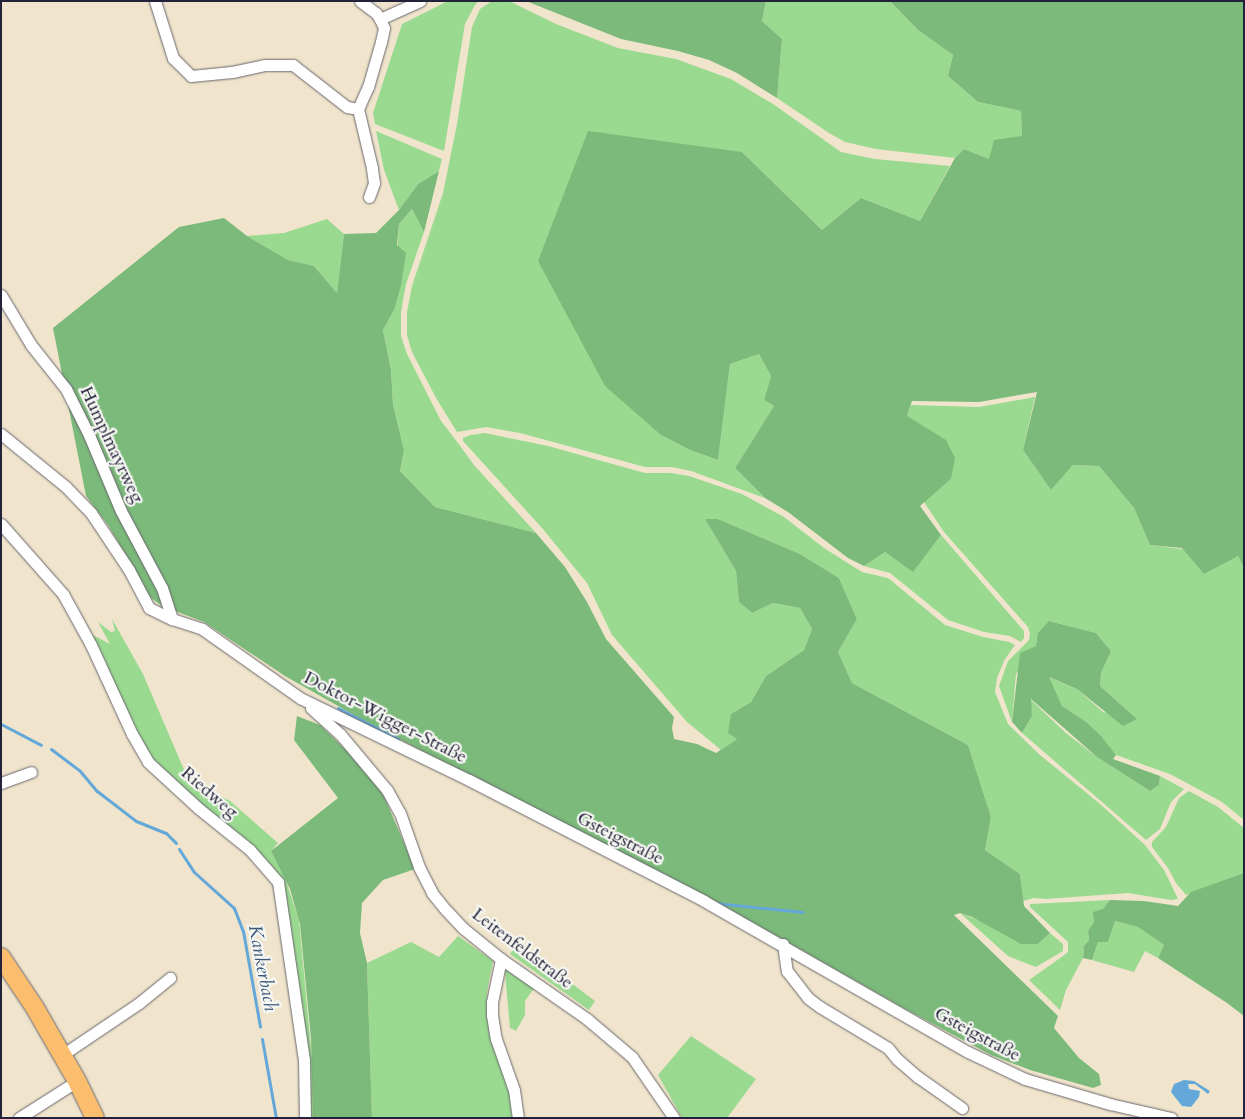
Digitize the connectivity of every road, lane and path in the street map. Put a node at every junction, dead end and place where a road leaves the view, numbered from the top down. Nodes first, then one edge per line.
1 (155, 1) edge
2 (360, 1) edge
3 (420, 1) edge
4 (380, 19) junction
5 (358, 109) junction
6 (369, 197) dead end
7 (1, 295) edge
8 (1, 434) edge
9 (1, 524) edge
10 (172, 620) junction
11 (300, 698) junction
12 (31, 772) dead end
13 (469, 780) joint
14 (1, 783) edge
15 (783, 944) junction
16 (1, 958) edge
17 (501, 959) junction
18 (170, 978) dead end
19 (62, 1055) junction
20 (77, 1081) junction
21 (962, 1108) dead end
22 (19, 1118) edge
23 (95, 1118) edge
24 (304, 1118) edge
25 (518, 1118) edge
26 (674, 1118) edge
27 (1171, 1118) edge

1 - 5 street
2 - 4 street
3 - 4 street
4 - 5 street
5 - 6 street
7 - 10 street, Humplmayrweg
8 - 10 street, Doktor-Wigger-Straße
9 - 24 street, Riedweg
10 - 11 street, Doktor-Wigger-Straße
11 - 13 street, Doktor-Wigger-Straße
11 - 17 street, Leitenfeldstraße
12 - 14 street
13 - 15 street, Gsteigstraße
15 - 21 street
15 - 27 street, Gsteigstraße
16 - 19 main road
17 - 25 street
17 - 26 street, Leitenfeldstraße
18 - 19 street
19 - 20 main road
20 - 22 street
20 - 23 main road

